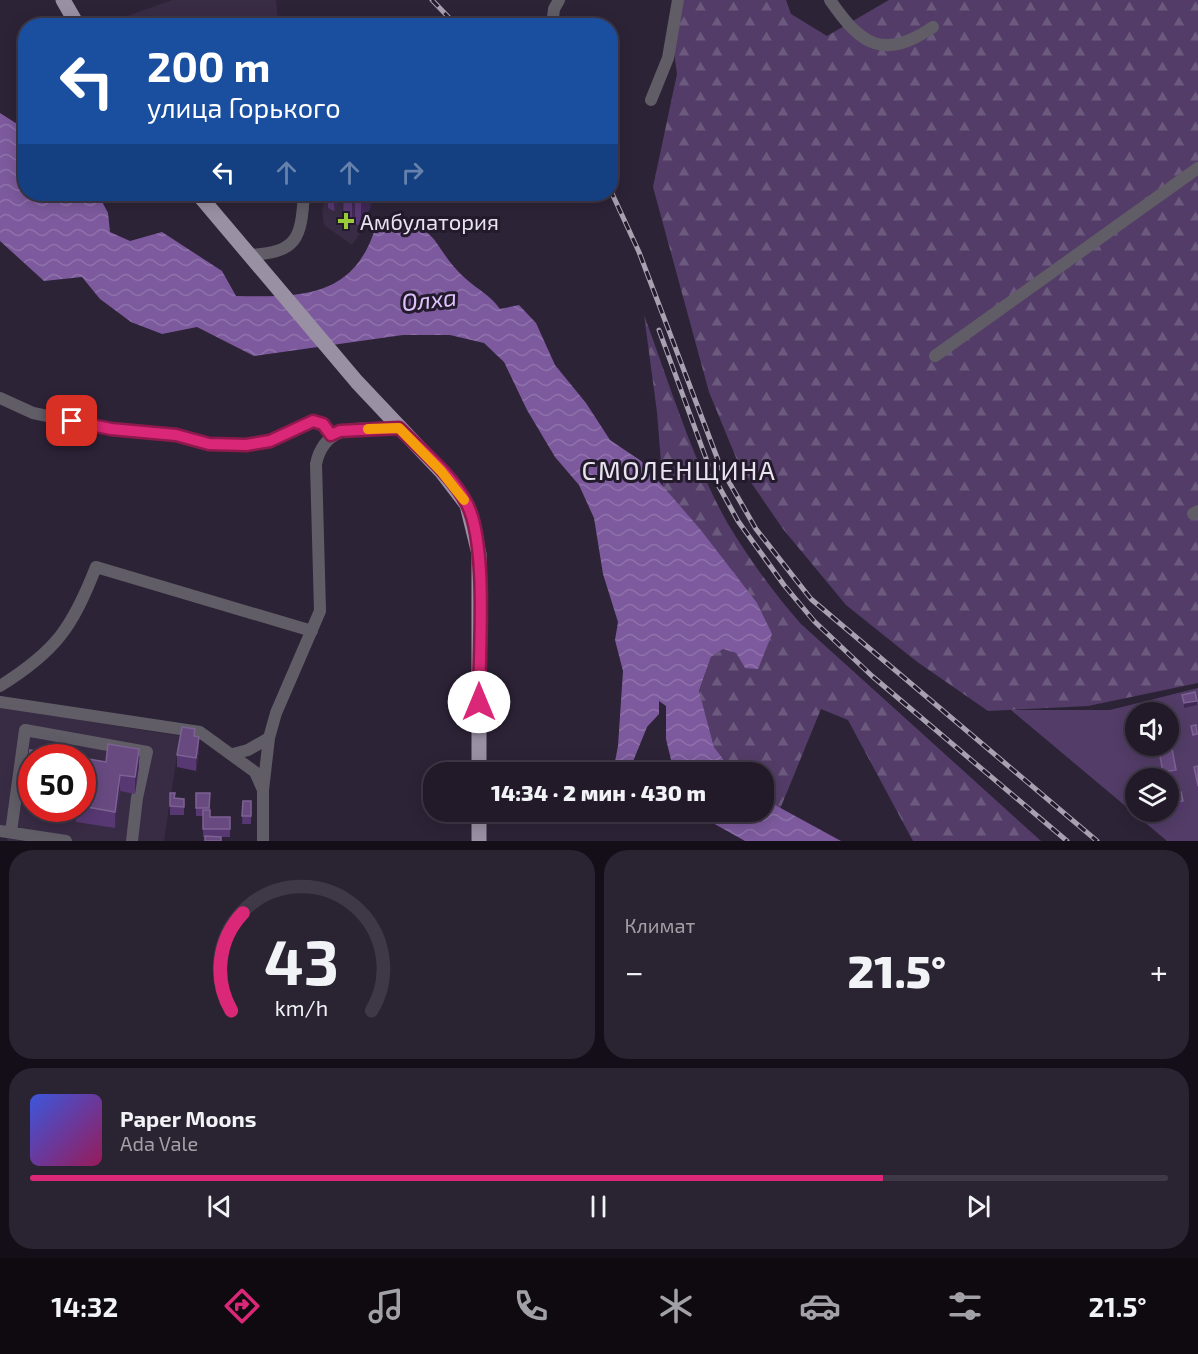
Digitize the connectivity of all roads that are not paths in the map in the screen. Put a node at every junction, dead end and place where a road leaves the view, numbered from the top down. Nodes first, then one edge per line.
1 (63, 0) edge
2 (560, 0) edge
3 (678, 0) edge
4 (830, 0) edge
5 (73, 18) edge
6 (553, 18) edge
7 (933, 27) dead end
8 (651, 100) dead end
9 (1198, 168) edge
10 (204, 201) edge
11 (303, 201) edge
12 (252, 259) junction
13 (935, 356) dead end
14 (0, 398) edge
15 (399, 428) junction
16 (331, 435) junction
17 (312, 631) junction
18 (0, 686) edge
19 (0, 702) edge
20 (269, 738) junction
21 (233, 753) junction
22 (479, 762) edge
23 (263, 790) junction
24 (479, 822) edge
25 (5, 832) edge
26 (66, 841) edge
27 (132, 841) edge
28 (262, 841) edge
29 (479, 841) edge

1 - 5 main road
2 - 6 street
3 - 8 street
4 - 7 street
9 - 13 street
10 - 12 main road
11 - 12 street
12 - 15 main road
14 - 16 street
15 - 16 street
15 - 22 main road
16 - 17 street
17 - 18 street
17 - 20 street
19 - 21 street
20 - 21 street
20 - 23 street
21 - 23 street
23 - 28 street
24 - 29 main road
25 - 26 street
25 - 27 street

